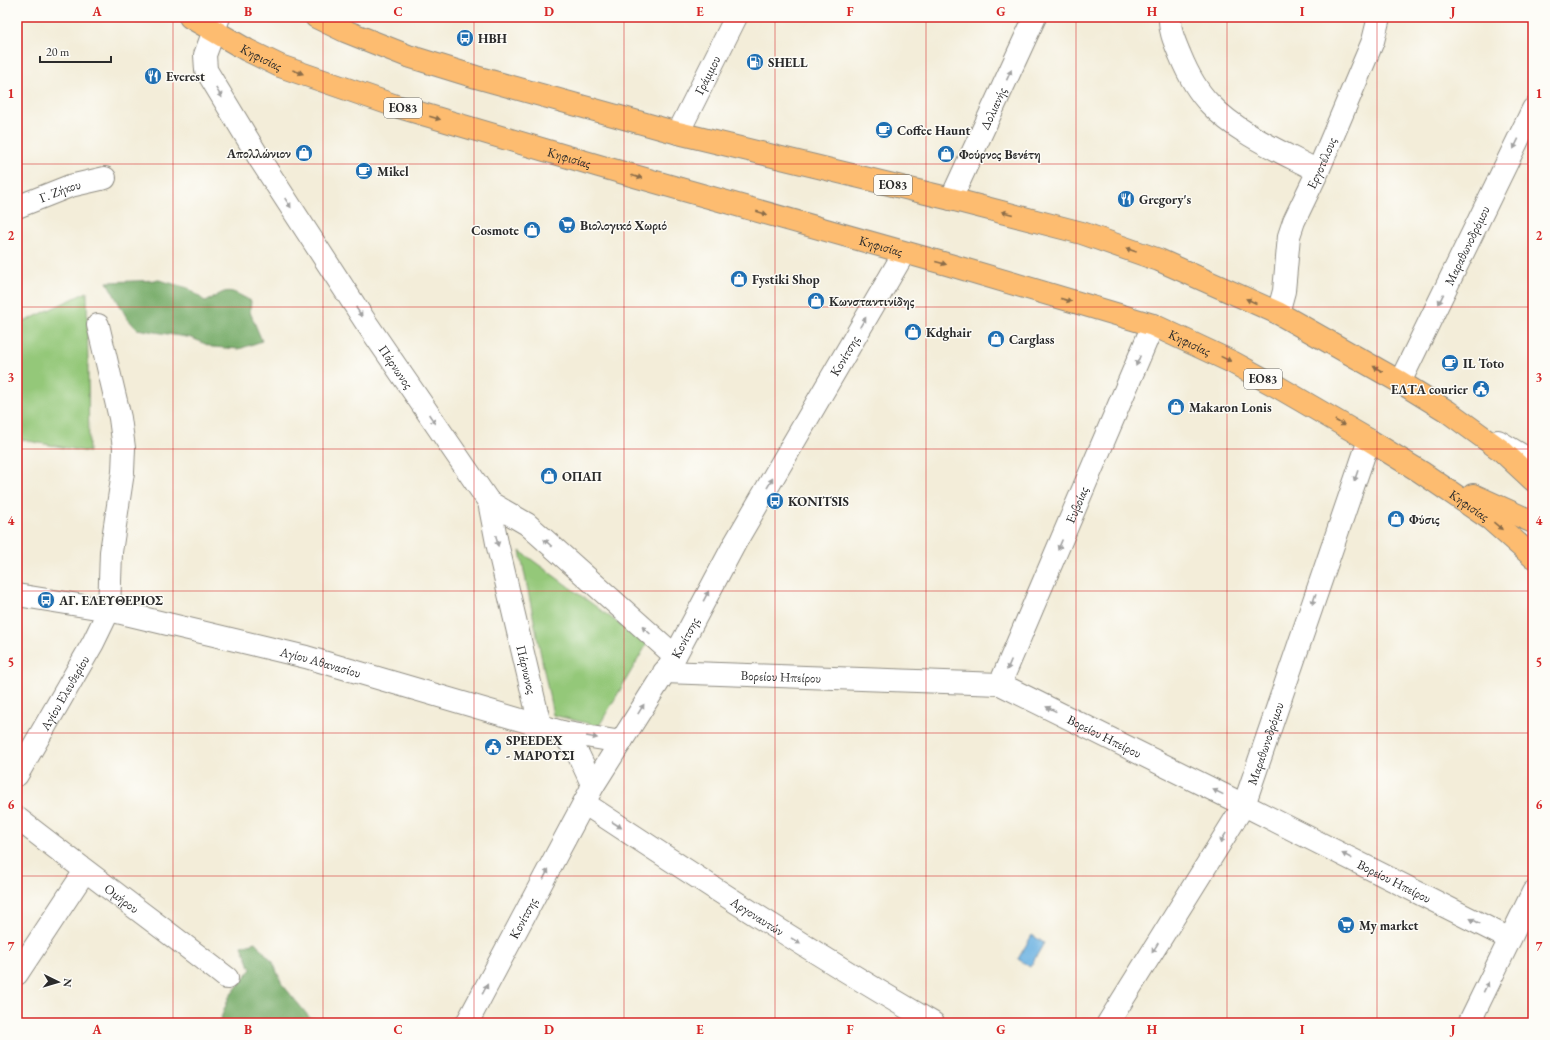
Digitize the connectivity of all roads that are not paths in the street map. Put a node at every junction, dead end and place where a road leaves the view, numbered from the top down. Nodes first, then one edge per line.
1 (190, 17) edge
2 (316, 17) edge
3 (736, 17) edge
4 (1035, 17) edge
5 (1170, 17) edge
6 (1378, 17) edge
7 (216, 24) edge
8 (1533, 109) edge
9 (678, 133) junction
10 (1318, 171) junction
11 (105, 178) dead end
12 (951, 199) junction
13 (17, 207) edge
14 (904, 253) junction
15 (1278, 313) junction
16 (98, 325) dead end
17 (1153, 325) junction
18 (1400, 382) junction
19 (1447, 411) junction
20 (1369, 440) junction
21 (1533, 462) edge
22 (1421, 472) junction
23 (1533, 480) edge
24 (489, 502) junction
25 (1533, 522) edge
26 (1533, 557) edge
27 (17, 595) edge
28 (109, 610) junction
29 (670, 664) junction
30 (1000, 684) junction
31 (540, 725) junction
32 (562, 732) junction
33 (621, 742) junction
34 (17, 775) edge
35 (588, 795) junction
36 (1244, 805) junction
37 (17, 818) edge
38 (85, 871) junction
39 (1533, 892) edge
40 (1510, 939) junction
41 (17, 974) edge
42 (227, 978) dead end
43 (467, 1023) edge
44 (933, 1023) edge
45 (1108, 1023) edge
46 (1470, 1023) edge

1 - 7 main road, Κηφισίας / ΕΟ83
2 - 9 main road, ΕΟ83
3 - 9 street, Γράμμου
12 -> 4 street, Δολιανής
5 - 10 street
6 - 10 street, Εργοτέλους
7 -> 14 main road, Κηφισίας / ΕΟ83
7 -> 24 street, Πάρνωνος
8 -> 18 street, Μαραθωνοδρόμου
9 - 12 main road, ΕΟ83
10 - 15 street, Εργοτέλους
11 - 13 street, Γ. Ζήκου
15 -> 12 main road, ΕΟ83
14 -> 17 main road, Κηφισίας / ΕΟ83
29 -> 14 street, Κονίτσης
18 -> 15 main road, ΕΟ83
16 - 28 street
17 -> 20 main road, Κηφισίας / ΕΟ83
17 -> 30 street, Ευβοίας
18 - 19 main road, ΕΟ83
19 - 21 street
19 - 23 main road, ΕΟ83
20 - 22 main road, Κηφισίας / ΕΟ83
20 -> 36 street, Μαραθωνοδρόμου
22 - 25 main road
22 -> 26 main road, Κηφισίας / ΕΟ83
29 -> 24 street
24 -> 31 street, Πάρνωνος
27 - 28 street, Αγίου Αθανασίου
28 - 31 street, Αγίου Αθανασίου
28 - 34 street, Αγίου Ελευθερίου
29 - 30 street, Βορείου Ηπείρου
33 -> 29 street, Κονίτσης
36 -> 30 street, Βορείου Ηπείρου
31 - 32 street, Αγίου Αθανασίου
32 -> 33 street, Αγίου Αθανασίου
32 - 35 street
33 - 35 street, Κονίτσης
43 -> 35 street, Κονίτσης
35 -> 44 street, Αργοναυτών
40 -> 36 street, Βορείου Ηπείρου
36 -> 45 street, Μαραθωνοδρόμου
37 - 38 street, Ομήρου
38 - 41 street
38 - 42 street, Ομήρου
39 - 40 street
46 -> 40 street

